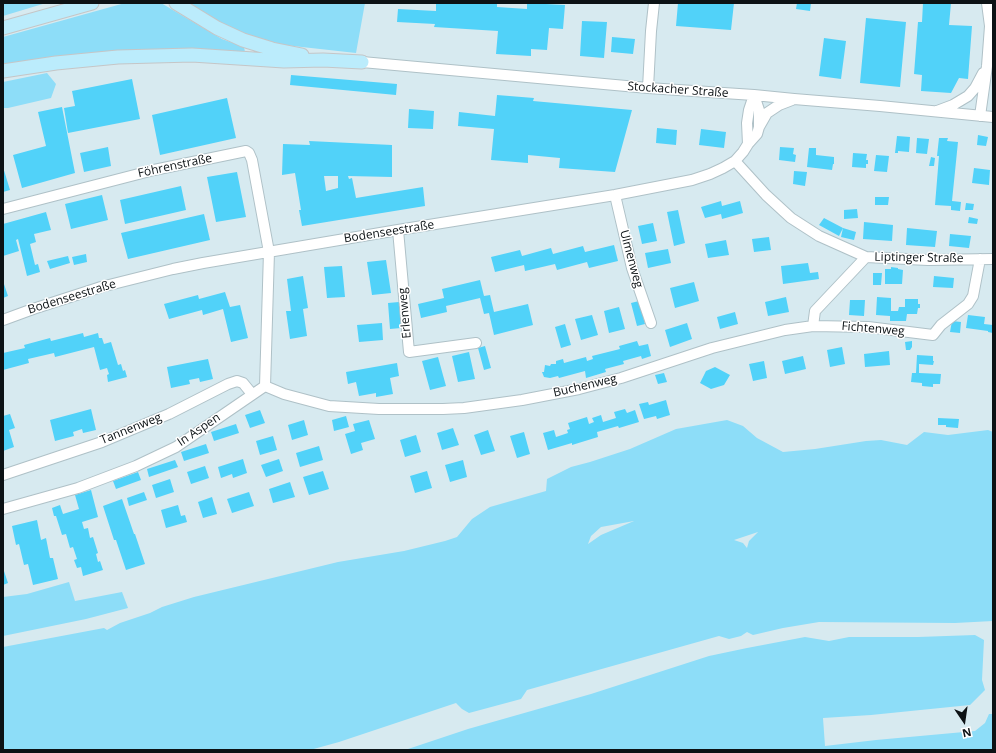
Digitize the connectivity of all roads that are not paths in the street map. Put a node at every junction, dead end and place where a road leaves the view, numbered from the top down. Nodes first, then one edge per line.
1 (92, 3) edge
2 (176, 3) edge
3 (654, 3) edge
4 (987, 3) edge
5 (3, 28) edge
6 (324, 60) junction
7 (362, 62) joint
8 (987, 66) junction
9 (3, 71) edge
10 (648, 88) junction
11 (754, 95) junction
12 (794, 99) junction
13 (934, 112) junction
14 (980, 116) junction
15 (993, 117) edge
16 (759, 127) junction
17 (748, 144) junction
18 (735, 160) junction
19 (615, 195) junction
20 (3, 209) edge
21 (398, 230) junction
22 (269, 252) junction
23 (866, 257) junction
24 (980, 259) junction
25 (993, 259) edge
26 (3, 320) edge
27 (650, 323) dead end
28 (813, 326) junction
29 (476, 343) dead end
30 (265, 386) junction
31 (252, 394) junction
32 (3, 475) edge
33 (3, 510) edge

1 - 5 main road
2 - 6 main road
3 - 10 street
4 - 8 street
6 - 7 main road
6 - 9 main road
7 - 10 street, Stockacher Straße
8 - 13 street
8 - 14 street
10 - 11 street, Stockacher Straße
11 - 12 street, Stockacher Straße
11 - 16 street
11 - 17 street
12 - 13 street, Stockacher Straße
12 - 16 street, Bodenseestraße
13 - 14 street, Stockacher Straße
14 - 15 street, Stockacher Straße
16 - 17 street, Bodenseestraße
17 - 18 street, Bodenseestraße
18 - 19 street, Bodenseestraße
18 - 23 street, Liptinger Straße
19 - 21 street, Bodenseestraße
19 - 27 street, Ulmenweg
20 - 22 street, Föhrenstraße
21 - 22 street, Bodenseestraße
21 - 29 street, Erlenweg
22 - 26 street, Bodenseestraße
22 - 30 street
23 - 24 street, Liptinger Straße
23 - 28 street
24 - 25 street, Liptinger Straße
24 - 28 street, Fichtenweg
28 - 30 street, Buchenweg
30 - 31 street, In Aspen
31 - 32 street, Tannenweg
31 - 33 street, In Aspen

